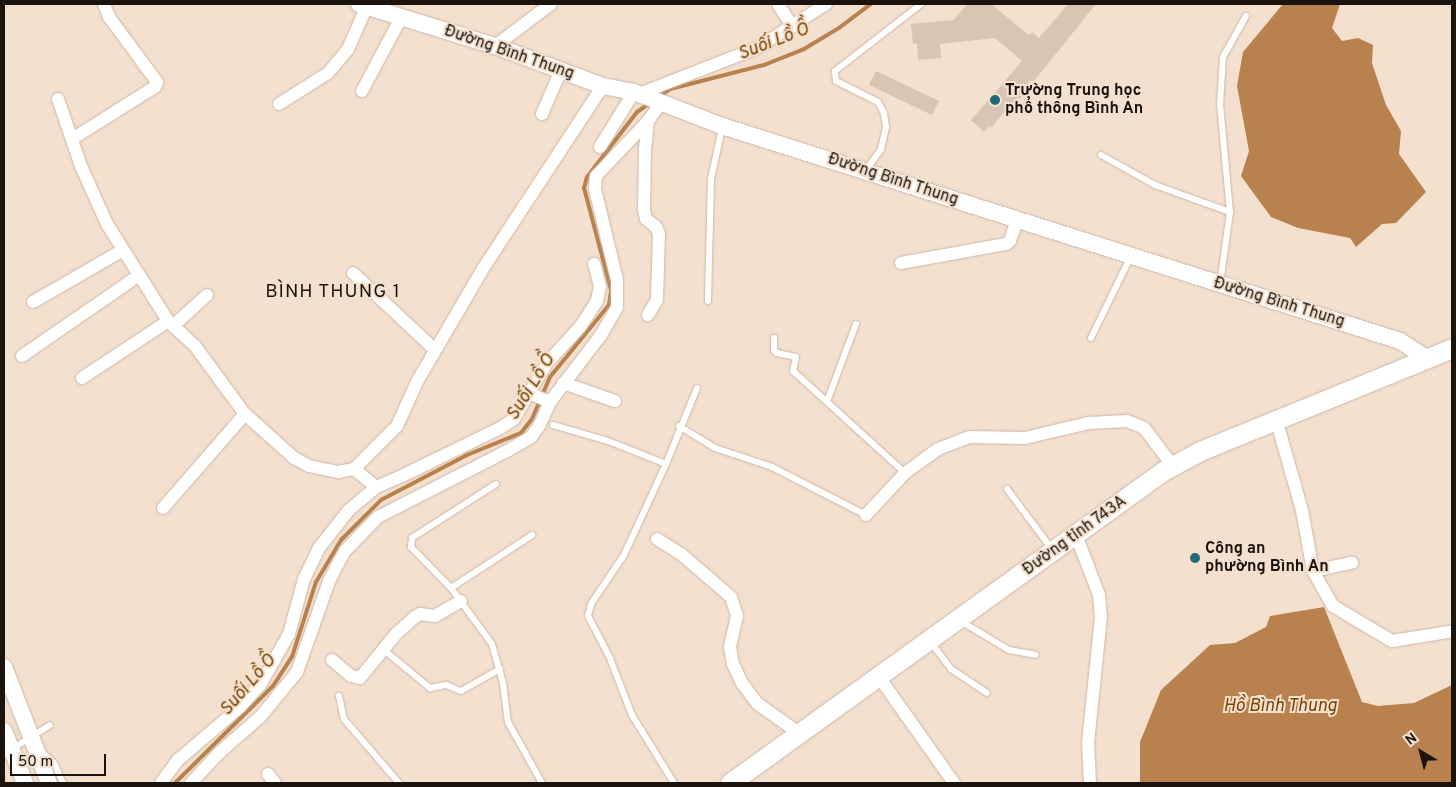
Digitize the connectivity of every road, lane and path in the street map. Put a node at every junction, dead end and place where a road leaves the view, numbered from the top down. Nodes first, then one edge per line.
1 (104, 4) edge
2 (551, 4) edge
3 (778, 4) edge
4 (826, 4) edge
5 (921, 4) edge
6 (363, 5) edge
7 (1246, 16) dead end
8 (401, 18) junction
9 (793, 27) junction
10 (496, 46) junction
11 (561, 70) junction
12 (603, 86) junction
13 (362, 91) dead end
14 (647, 97) junction
15 (58, 99) dead end
16 (279, 104) dead end
17 (542, 114) dead end
18 (648, 121) junction
19 (722, 126) junction
20 (72, 139) junction
21 (600, 147) dead end
22 (1101, 154) dead end
23 (865, 171) junction
24 (1230, 212) junction
25 (1017, 220) junction
26 (123, 250) junction
27 (1131, 256) junction
28 (901, 263) dead end
29 (594, 264) dead end
30 (354, 273) dead end
31 (138, 276) junction
32 (1220, 285) junction
33 (207, 295) dead end
34 (708, 301) dead end
35 (33, 302) dead end
36 (648, 315) dead end
37 (170, 323) junction
38 (856, 324) dead end
39 (774, 338) dead end
40 (1091, 338) dead end
41 (1452, 348) edge
42 (435, 350) junction
43 (22, 356) dead end
44 (1426, 358) junction
45 (82, 378) dead end
46 (563, 383) junction
47 (697, 388) dead end
48 (531, 394) junction
49 (828, 399) junction
50 (615, 401) dead end
51 (550, 402) junction
52 (245, 414) junction
53 (1276, 419) junction
54 (552, 425) dead end
55 (679, 426) junction
56 (666, 464) junction
57 (1173, 466) junction
58 (354, 469) junction
59 (905, 473) junction
60 (496, 484) dead end
61 (376, 487) junction
62 (1008, 489) dead end
63 (163, 508) dead end
64 (866, 515) joint
65 (532, 535) dead end
66 (1076, 535) junction
67 (657, 539) dead end
68 (1054, 551) junction
69 (1352, 562) dead end
70 (1313, 571) junction
71 (452, 588) junction
72 (462, 601) junction
73 (958, 620) junction
74 (1449, 632) dead end
75 (930, 640) junction
76 (384, 650) junction
77 (1036, 655) dead end
78 (332, 660) dead end
79 (4, 667) edge
80 (500, 668) junction
81 (879, 677) junction
82 (987, 693) dead end
83 (338, 696) dead end
84 (50, 725) dead end
85 (4, 731) edge
86 (800, 734) junction
87 (32, 742) junction
88 (8, 752) edge
89 (25, 783) edge
90 (49, 783) edge
91 (63, 783) edge
92 (161, 783) edge
93 (191, 783) edge
94 (399, 783) edge
95 (542, 783) edge
96 (674, 783) edge
97 (730, 783) edge
98 (954, 783) edge
99 (1090, 783) edge

1 - 20 street
2 - 10 street
3 - 9 street
4 - 9 street
5 - 23 lane
6 - 8 street, Đường Bình Thung
6 - 16 street
7 - 24 lane
8 - 10 street, Đường Bình Thung
8 - 13 street
9 - 14 street
10 - 11 street, Đường Bình Thung
11 - 12 street, Đường Bình Thung
11 - 17 street
12 - 14 street, Đường Bình Thung
12 - 42 street
14 - 18 street
14 - 19 street, Đường Bình Thung
14 - 21 street
15 - 20 street
18 - 36 street
18 - 46 street
19 - 23 street, Đường Bình Thung
19 - 34 lane
20 - 26 street
22 - 24 lane
23 - 25 street, Đường Bình Thung
24 - 32 lane
25 - 27 street, Đường Bình Thung
25 - 28 street
26 - 31 street
26 - 35 street
27 - 32 street, Đường Bình Thung
27 - 40 lane
29 - 48 street
30 - 42 street
31 - 37 street
31 - 43 street
32 - 44 street, Đường Bình Thung
33 - 37 street
37 - 45 street
37 - 52 street
38 - 49 lane
39 - 49 lane
41 - 44 main road, Đường tỉnh 743A
42 - 58 street
44 - 53 main road, Đường tỉnh 743A
46 - 50 street
46 - 51 street
47 - 55 lane
48 - 51 street
48 - 61 street
49 - 59 lane
51 - 93 street
52 - 58 street
52 - 63 street
53 - 57 main road, Đường tỉnh 743A
53 - 70 street
54 - 56 lane
55 - 56 lane
55 - 64 lane
56 - 96 lane
57 - 59 street
57 - 66 main road, Đường tỉnh 743A
58 - 61 street
59 - 64 street
60 - 71 lane
61 - 92 street
62 - 68 lane
65 - 71 lane
66 - 68 main road, Đường tỉnh 743A
66 - 99 street
67 - 86 street
68 - 73 main road, Đường tỉnh 743A
69 - 70 street
70 - 74 street
71 - 72 lane
72 - 76 street
72 - 80 lane
73 - 75 main road, Đường tỉnh 743A
73 - 77 lane
75 - 81 main road, Đường tỉnh 743A
75 - 82 lane
76 - 78 street
76 - 80 lane
79 - 87 street
80 - 95 lane
81 - 86 main road, Đường tỉnh 743A
81 - 98 street
83 - 94 lane
84 - 87 lane
85 - 88 street
86 - 97 main road, Đường tỉnh 743A
87 - 88 lane
87 - 90 street
87 - 91 lane
88 - 89 street

